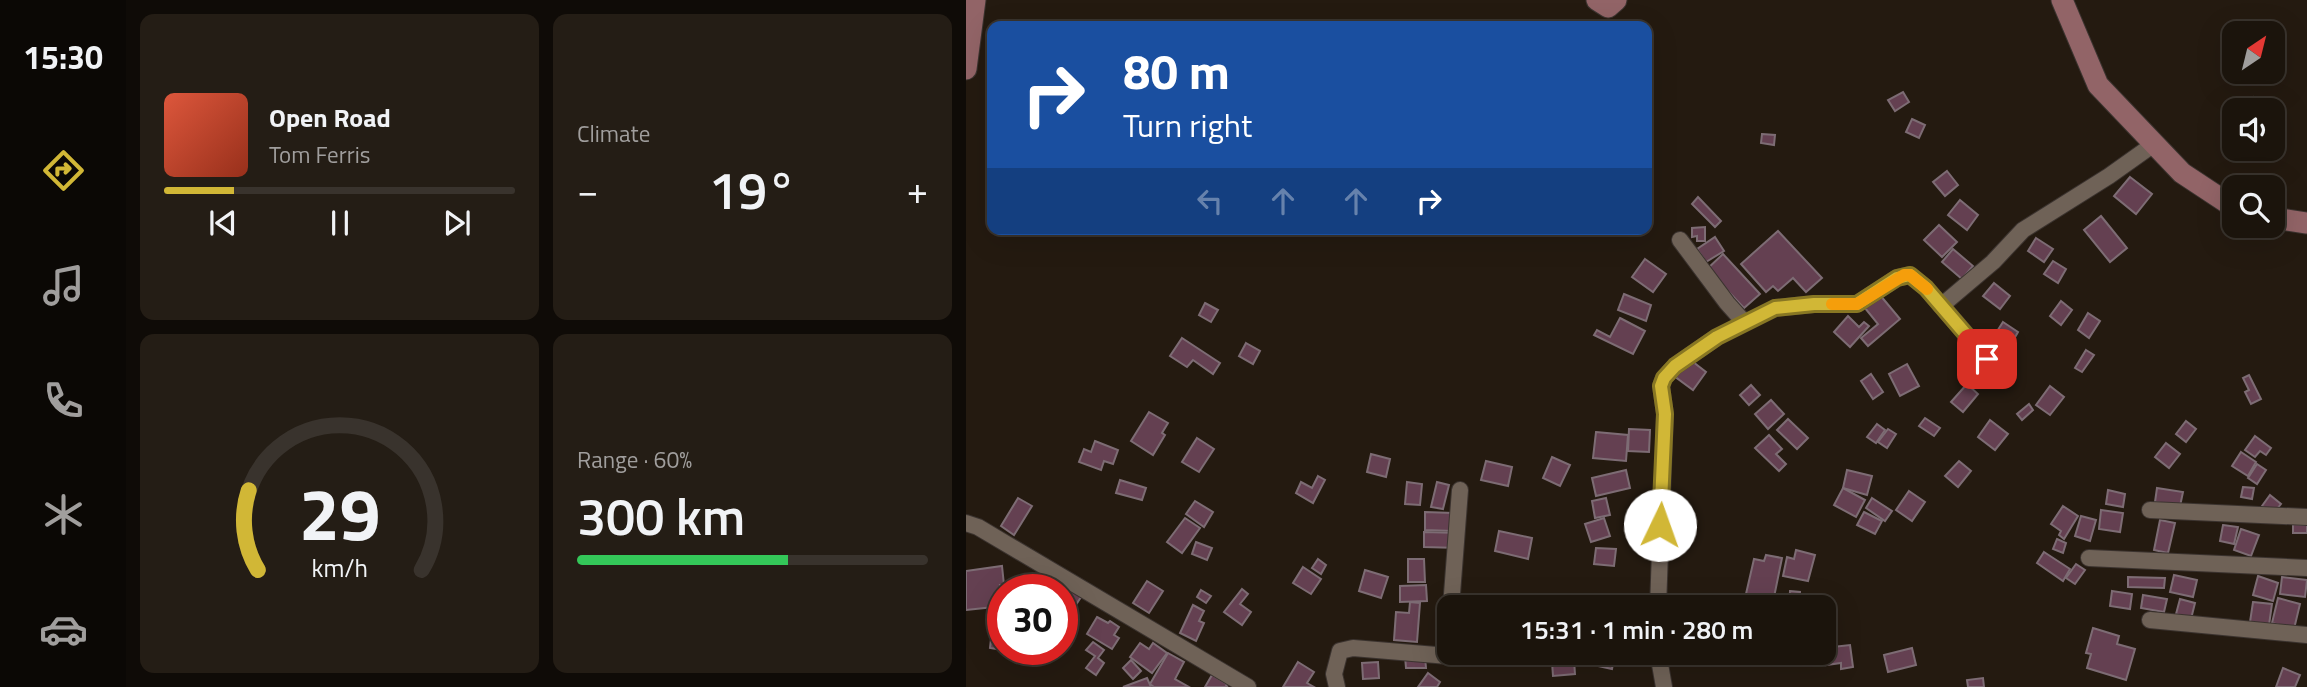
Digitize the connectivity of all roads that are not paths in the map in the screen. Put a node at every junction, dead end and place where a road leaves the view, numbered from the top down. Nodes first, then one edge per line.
1 (975, 0) edge
2 (1597, 0) edge
3 (1616, 0) edge
4 (2062, 0) edge
5 (966, 69) edge
6 (2154, 144) junction
7 (2222, 199) edge
8 (2285, 220) edge
9 (2307, 223) edge
10 (1680, 240) dead end
11 (1941, 306) junction
12 (1744, 322) junction
13 (2003, 377) dead end
14 (1460, 490) dead end
15 (2150, 510) dead end
16 (2307, 517) edge
17 (966, 523) edge
18 (2089, 558) dead end
19 (2307, 568) edge
20 (1452, 595) edge
21 (1658, 595) edge
22 (2151, 620) dead end
23 (2307, 635) edge
24 (1437, 655) edge
25 (1660, 665) edge
26 (1248, 687) edge
27 (1337, 687) edge
28 (1664, 687) edge

1 - 5 main road
2 - 3 main road
4 - 6 main road
6 - 7 main road
6 - 11 street
8 - 9 main road
10 - 12 street
11 - 12 street
11 - 13 street
12 - 21 street
14 - 20 street
15 - 16 street
17 - 26 street
18 - 19 street
22 - 23 street
24 - 27 street
25 - 28 street

